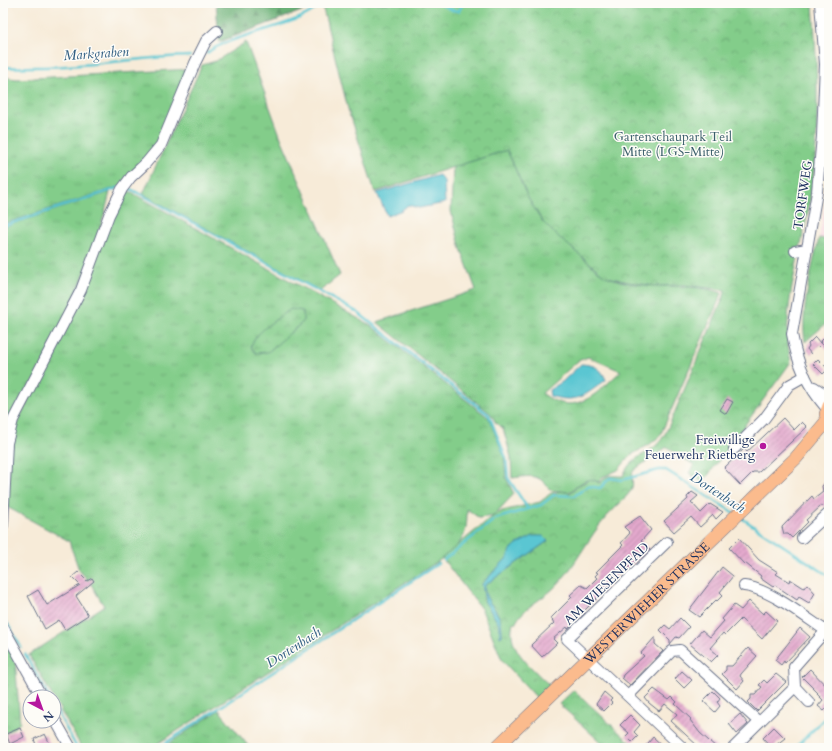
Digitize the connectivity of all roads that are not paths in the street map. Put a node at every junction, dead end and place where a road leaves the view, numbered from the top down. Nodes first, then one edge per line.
1 (820, 3) edge
2 (217, 31) dead end
3 (807, 249) junction
4 (795, 251) dead end
5 (808, 381) junction
6 (828, 415) edge
7 (734, 449) dead end
8 (829, 513) edge
9 (3, 525) edge
10 (802, 538) dead end
11 (667, 542) dead end
12 (744, 586) dead end
13 (3, 628) edge
14 (827, 629) edge
15 (588, 659) junction
16 (795, 687) junction
17 (37, 689) edge
18 (628, 696) junction
19 (809, 702) dead end
20 (759, 722) junction
21 (60, 729) edge
22 (71, 748) edge
23 (497, 748) edge
24 (683, 748) edge
25 (733, 748) edge

1 - 3 street, TORFWEG
2 - 9 street
3 - 4 street
3 - 5 street, TORFWEG
5 - 6 street, TORFWEG
5 - 7 street
6 - 15 main road, WESTERWIEHER STRASSE
8 - 10 street
11 - 15 street, AM WIESENPFAD
12 - 14 street
13 - 17 street
14 - 16 street
15 - 18 street
15 - 23 main road, WESTERWIEHER STRASSE
16 - 19 street
16 - 20 street
18 - 20 street
18 - 24 street
20 - 25 street
21 - 22 street

